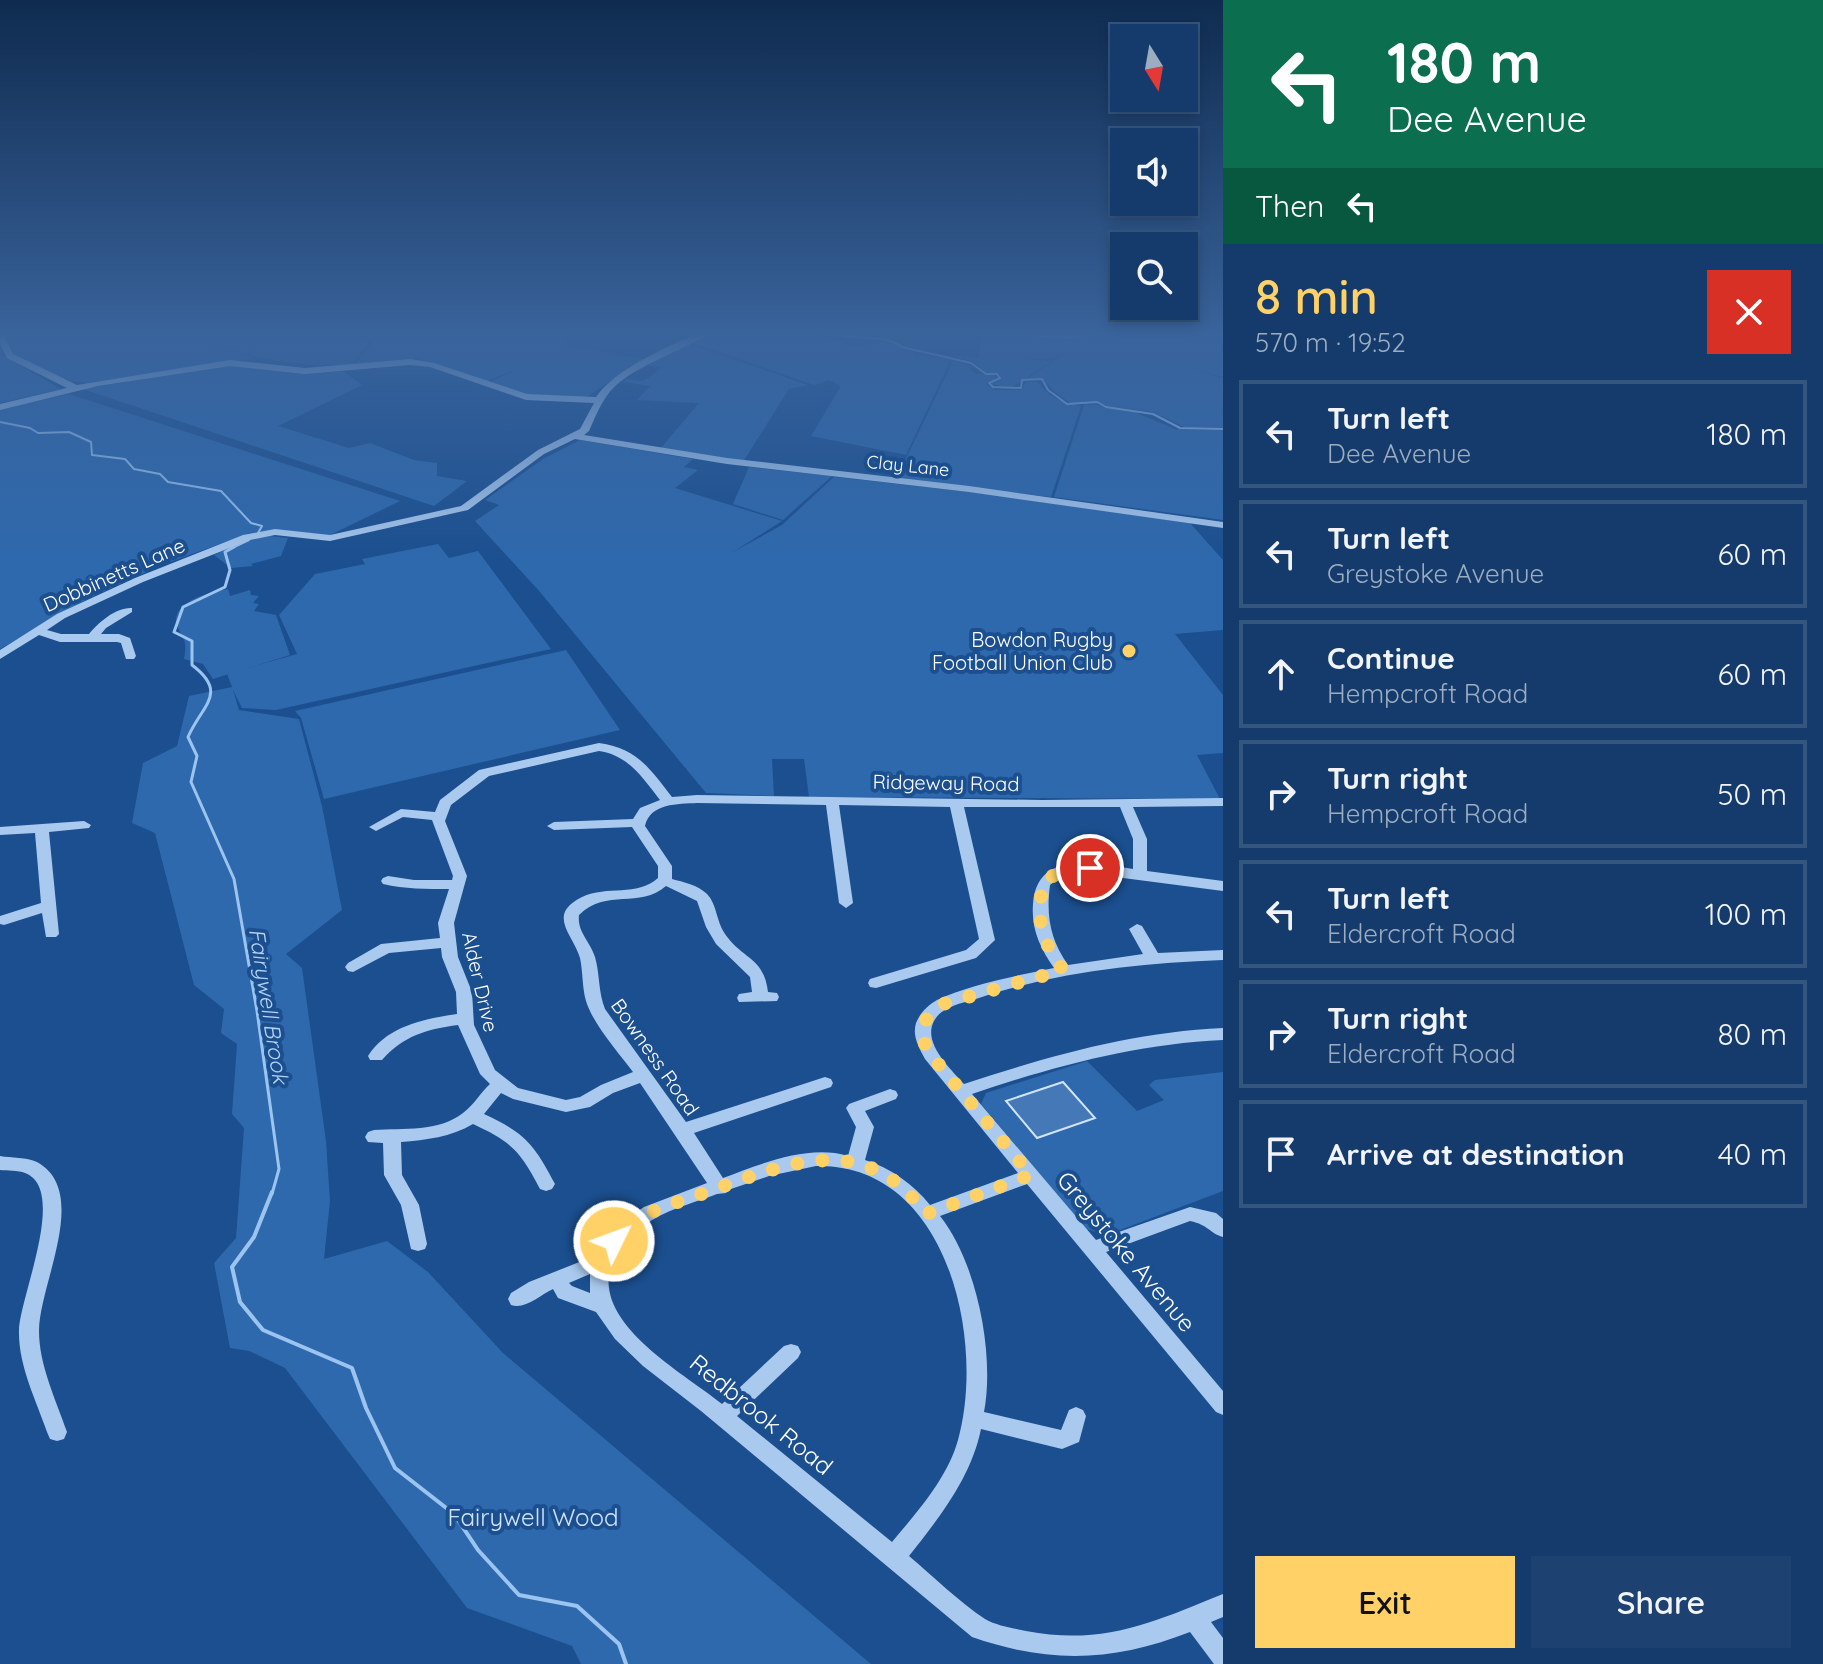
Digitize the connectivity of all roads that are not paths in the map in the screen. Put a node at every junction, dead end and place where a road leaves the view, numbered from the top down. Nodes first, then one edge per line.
1 (596, 409) edge
2 (575, 436) junction
3 (1223, 525) edge
4 (128, 610) dead end
5 (36, 630) junction
6 (93, 637) junction
7 (0, 655) edge
8 (130, 656) dead end
9 (832, 801) junction
10 (669, 802) junction
11 (1223, 802) edge
12 (956, 803) junction
13 (1125, 804) junction
14 (439, 816) junction
15 (377, 823) dead end
16 (638, 823) junction
17 (84, 825) dead end
18 (552, 826) dead end
19 (42, 827) junction
20 (0, 831) edge
21 (1140, 874) junction
22 (664, 881) junction
23 (458, 884) junction
24 (393, 886) dead end
25 (1223, 886) edge
26 (846, 903) dead end
27 (49, 906) junction
28 (4, 920) dead end
29 (1136, 929) dead end
30 (51, 934) dead end
31 (449, 942) junction
32 (1223, 955) edge
33 (1153, 958) junction
34 (354, 961) dead end
35 (1063, 970) junction
36 (876, 983) dead end
37 (759, 997) dead end
38 (464, 1019) junction
39 (1223, 1034) edge
40 (377, 1048) dead end
41 (643, 1075) junction
42 (825, 1083) dead end
43 (499, 1086) junction
44 (961, 1091) junction
45 (890, 1095) dead end
46 (472, 1116) junction
47 (682, 1130) junction
48 (0, 1163) edge
49 (855, 1163) junction
50 (1031, 1175) junction
51 (546, 1184) dead end
52 (720, 1188) junction
53 (926, 1214) junction
54 (1223, 1230) edge
55 (410, 1236) dead end
56 (1093, 1249) junction
57 (604, 1260) junction
58 (558, 1281) junction
59 (518, 1299) dead end
60 (603, 1306) junction
61 (791, 1352) dead end
62 (1223, 1406) edge
63 (1076, 1416) dead end
64 (722, 1417) junction
65 (973, 1418) junction
66 (57, 1432) dead end
67 (893, 1558) junction
68 (1223, 1605) edge
69 (1194, 1619) junction
70 (1223, 1657) edge

1 - 2 street
2 - 3 street, Clay Lane
2 - 5 street, Dobbinetts Lane
4 - 6 street
5 - 6 street
5 - 7 street, Dobbinetts Lane
6 - 8 street
9 - 10 street, Ridgeway Road
9 - 12 street, Ridgeway Road
9 - 26 street
10 - 14 street
10 - 16 street
11 - 13 street, Ridgeway Road
12 - 13 street, Ridgeway Road
12 - 36 street
13 - 21 street
14 - 15 street
14 - 23 street
16 - 18 street
16 - 22 street
17 - 19 street
19 - 20 street
19 - 27 street
21 - 25 street
21 - 35 street
22 - 37 street
22 - 41 street, Bowness Road
23 - 24 street
23 - 31 street, Alder Drive
27 - 28 street
27 - 30 street
29 - 33 street
31 - 34 street
31 - 38 street, Alder Drive
32 - 33 street
33 - 35 street
35 - 44 street, Greystoke Avenue
38 - 40 street
38 - 43 street, Alder Drive
39 - 44 street
41 - 43 street
41 - 47 street, Bowness Road
42 - 47 street
43 - 46 street
44 - 50 street, Greystoke Avenue
45 - 49 street
46 - 51 street
46 - 55 street
47 - 52 street, Bowness Road
48 - 66 street
49 - 52 street
49 - 53 street
50 - 53 street
50 - 56 street, Greystoke Avenue
52 - 57 street
53 - 65 street
54 - 56 street
56 - 62 street, Greystoke Avenue
57 - 58 street
57 - 60 street
58 - 59 street
58 - 60 street
60 - 64 street, Redbrook Road
61 - 64 street
63 - 65 street
64 - 67 street, Redbrook Road
65 - 67 street
67 - 69 street, Redbrook Road
68 - 69 street, Redbrook Road
69 - 70 street

